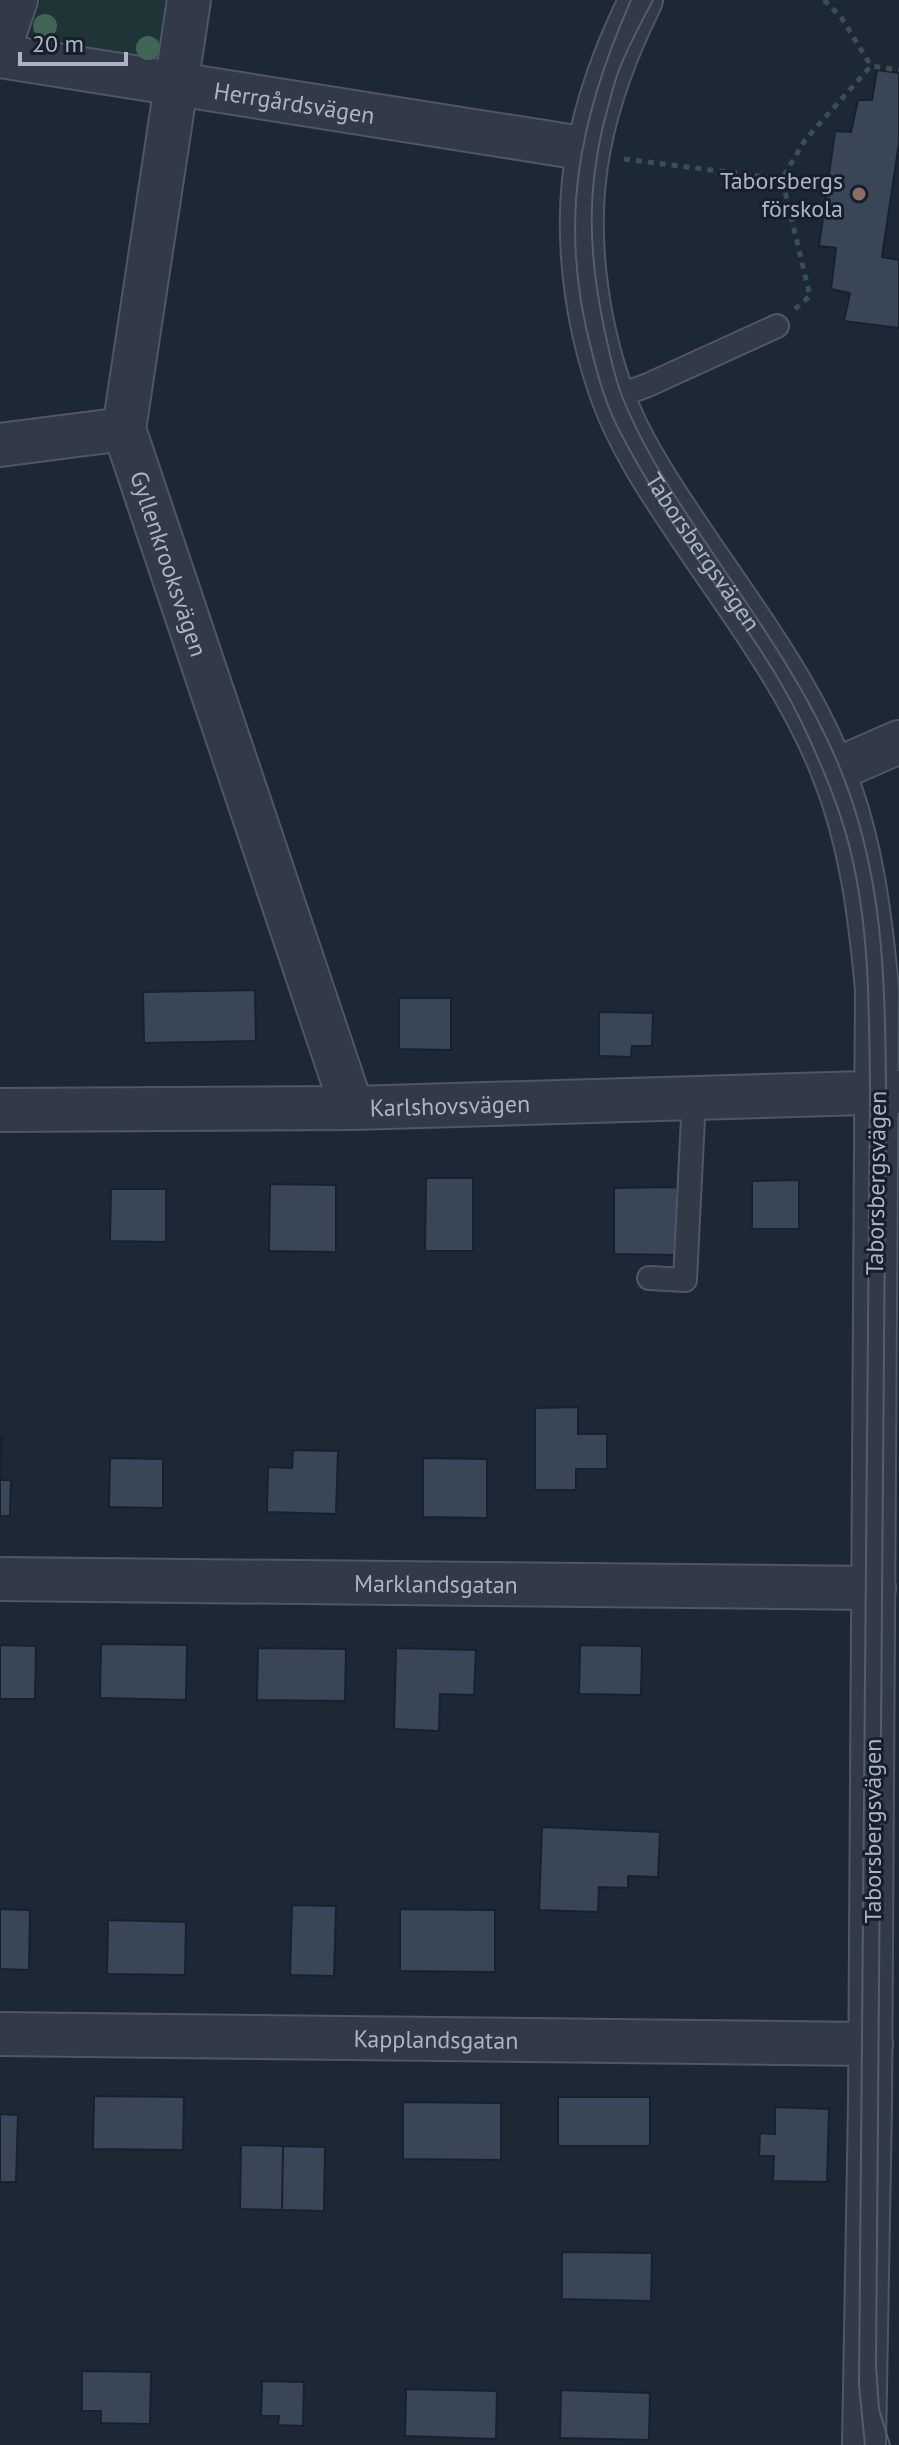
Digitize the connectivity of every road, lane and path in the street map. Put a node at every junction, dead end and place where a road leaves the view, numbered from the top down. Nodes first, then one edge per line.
1 (16, 0) edge
2 (189, 0) edge
3 (641, 0) edge
4 (824, 0) edge
5 (0, 47) edge
6 (0, 56) edge
7 (871, 66) junction
8 (899, 70) edge
9 (175, 84) junction
10 (614, 156) junction
11 (782, 179) junction
12 (777, 326) joint
13 (613, 398) junction
14 (124, 429) junction
15 (0, 445) edge
16 (899, 742) edge
17 (833, 771) junction
18 (888, 1092) edge
19 (694, 1098) junction
20 (352, 1108) junction
21 (0, 1110) edge
22 (649, 1278) dead end
23 (0, 1579) edge
24 (874, 1588) junction
25 (886, 1807) edge
26 (0, 2034) edge
27 (871, 2044) junction
28 (864, 2445) edge

1 - 5 street
2 - 9 street, Gyllenkrooksvägen
3 - 10 street, Taborsbergsvägen
4 - 7 path
6 - 9 street, Herrgårdsvägen
7 - 8 path
7 - 11 path
9 - 10 street, Herrgårdsvägen
9 - 14 street, Gyllenkrooksvägen
10 - 11 path
10 - 13 street, Taborsbergsvägen
11 - 12 path
12 - 13 lane
13 - 17 street, Taborsbergsvägen
14 - 15 street
14 - 20 street, Gyllenkrooksvägen
16 - 17 street
17 - 18 street, Taborsbergsvägen
18 - 19 street, Karlshovsvägen
18 - 24 street, Taborsbergsvägen
19 - 20 street, Karlshovsvägen
19 - 22 lane
20 - 21 street, Karlshovsvägen
23 - 24 street, Marklandsgatan
24 - 25 street, Taborsbergsvägen
25 - 27 street, Taborsbergsvägen
26 - 27 street, Kapplandsgatan
27 - 28 street, Taborsbergsvägen

